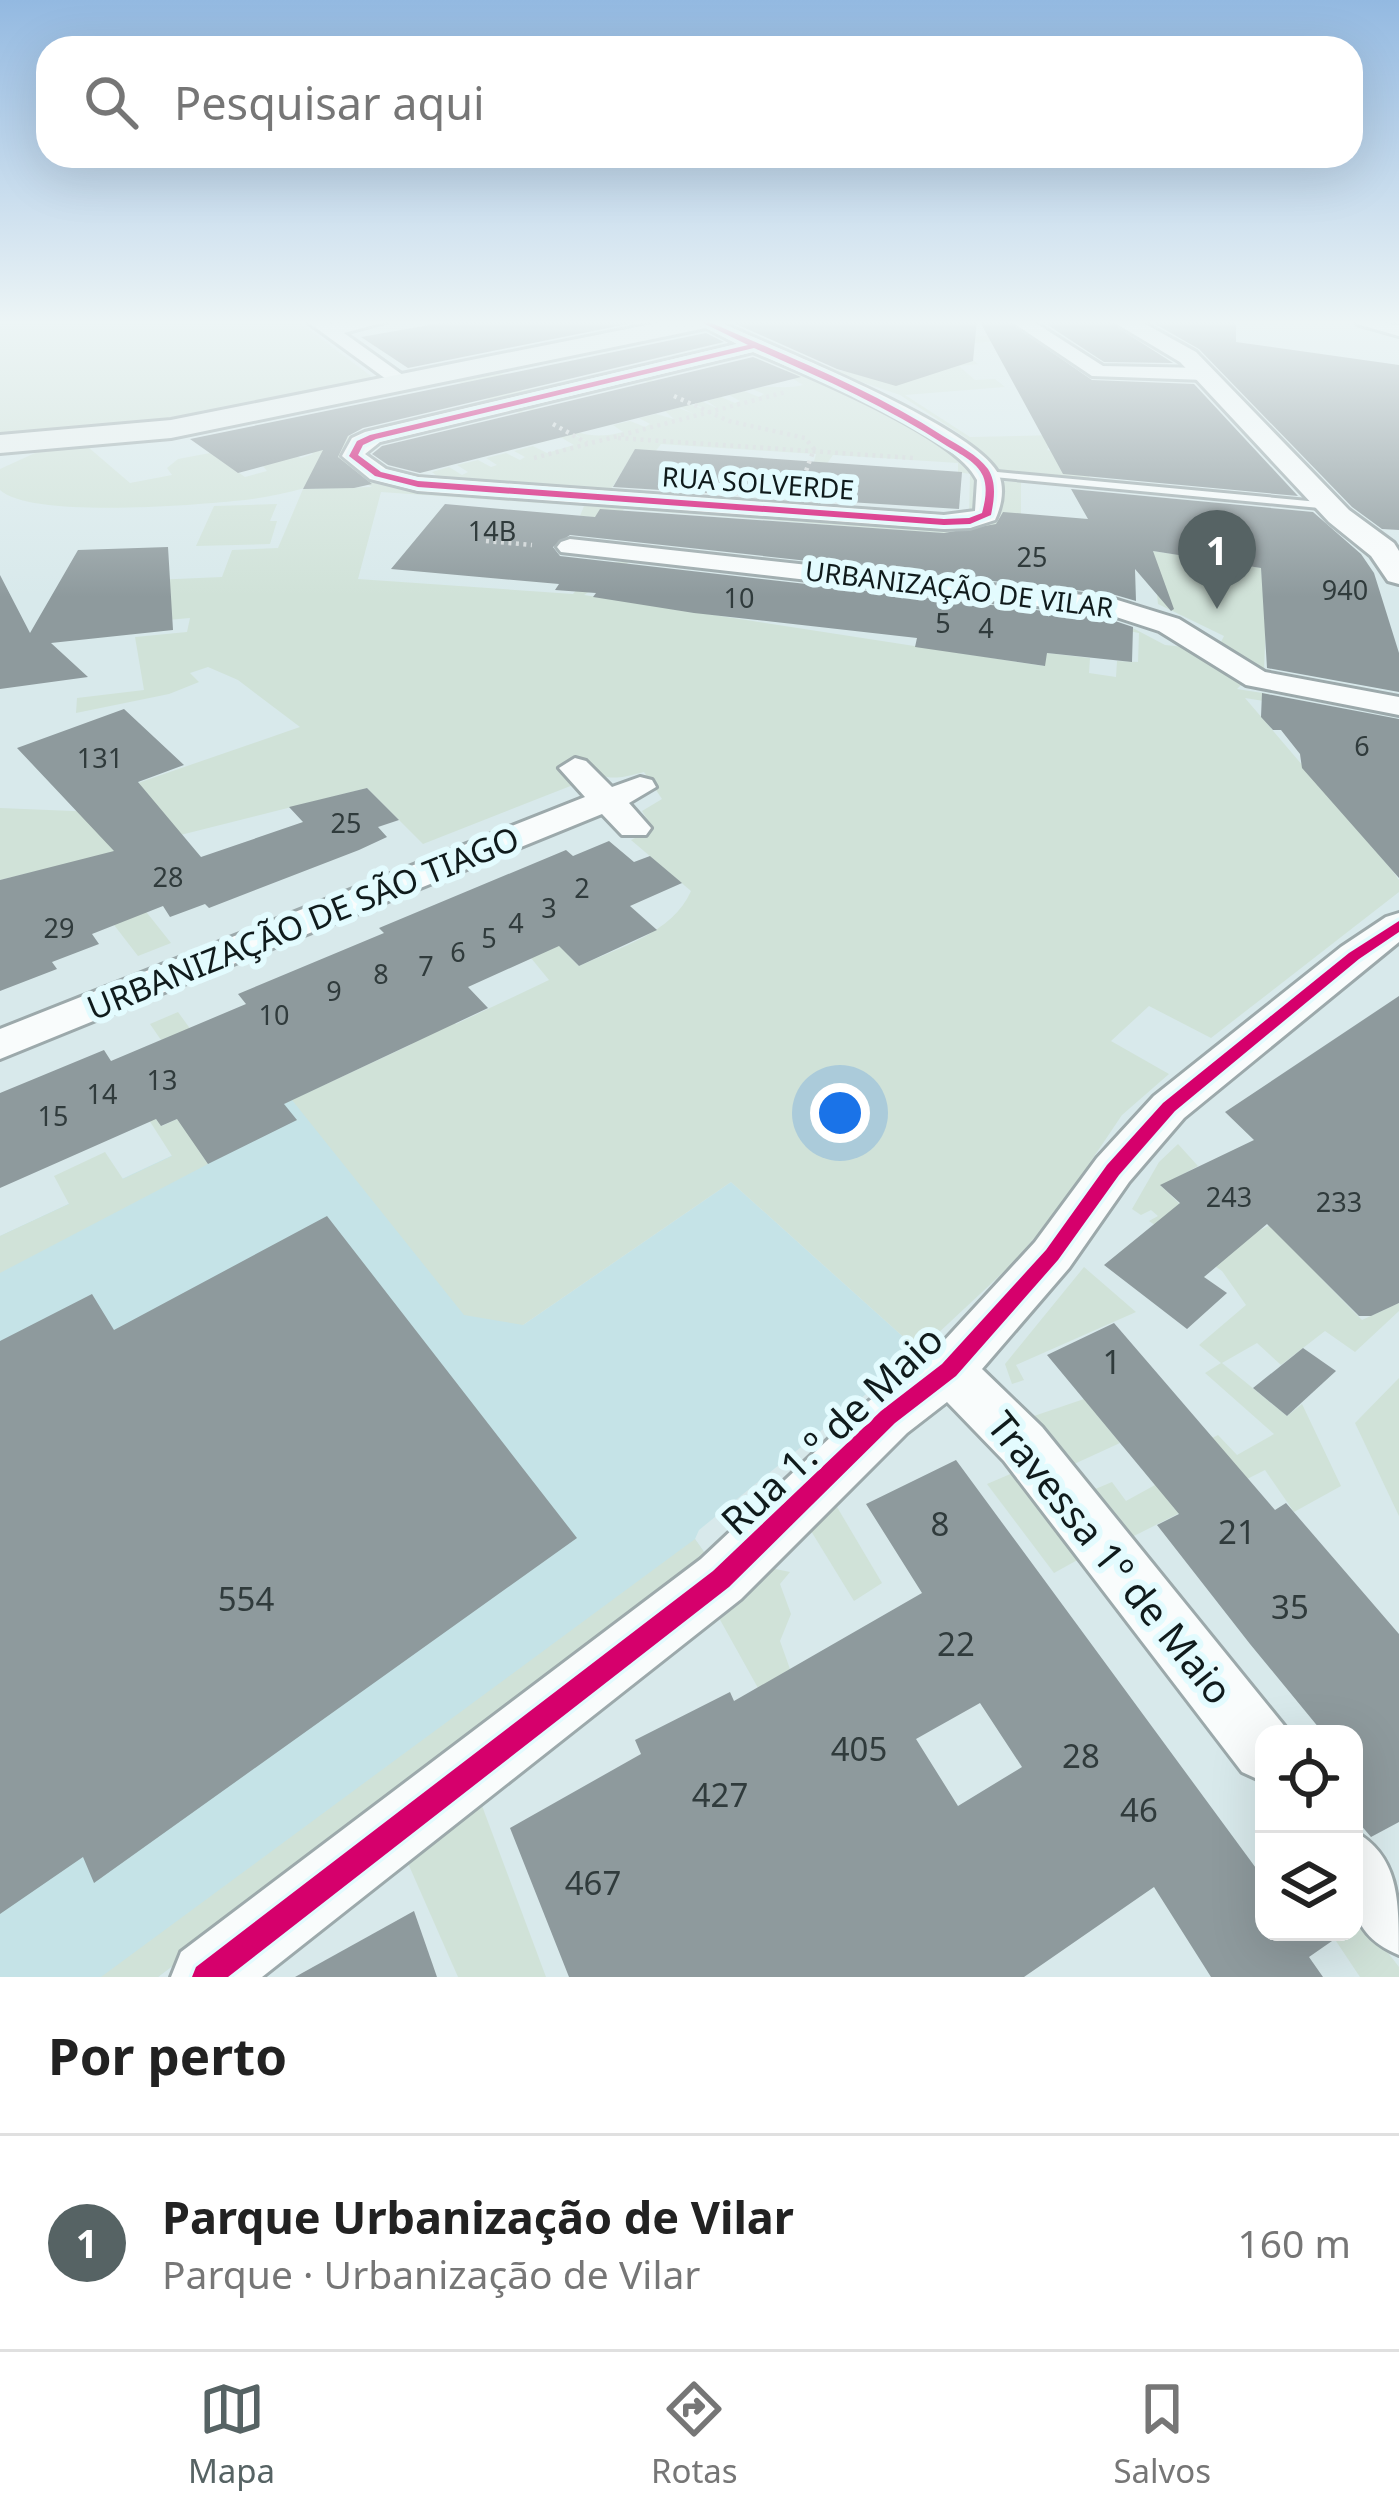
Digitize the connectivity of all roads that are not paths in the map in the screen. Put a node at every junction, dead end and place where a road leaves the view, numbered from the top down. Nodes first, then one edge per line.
1 (253, 412) edge
2 (476, 412) edge
3 (901, 412) edge
4 (1241, 412) edge
5 (0, 444) edge
6 (981, 468) junction
7 (1330, 506) junction
8 (587, 520) dead end
9 (1387, 542) edge
10 (1399, 574) edge
11 (1399, 706) edge
12 (575, 769) dead end
13 (623, 794) junction
14 (634, 828) dead end
15 (1399, 925) edge
16 (0, 1046) edge
17 (950, 1370) junction
18 (1255, 1739) edge
19 (1363, 1875) edge
20 (1399, 1921) edge
21 (206, 1977) edge

1 - 5 main road
2 - 6 street, RUA SOLVERDE
3 - 6 street
4 - 7 street
6 - 7 lane
7 - 9 street
8 - 11 street, URBANIZAÇÃO DE VILAR
9 - 10 street
12 - 13 street
13 - 14 street
13 - 16 street, URBANIZAÇÃO DE SÃO TIAGO
15 - 17 street, Rua 1.º de Maio
17 - 18 street, Travessa 1º de Maio
17 - 21 street, Rua 1.º de Maio
19 - 20 street

